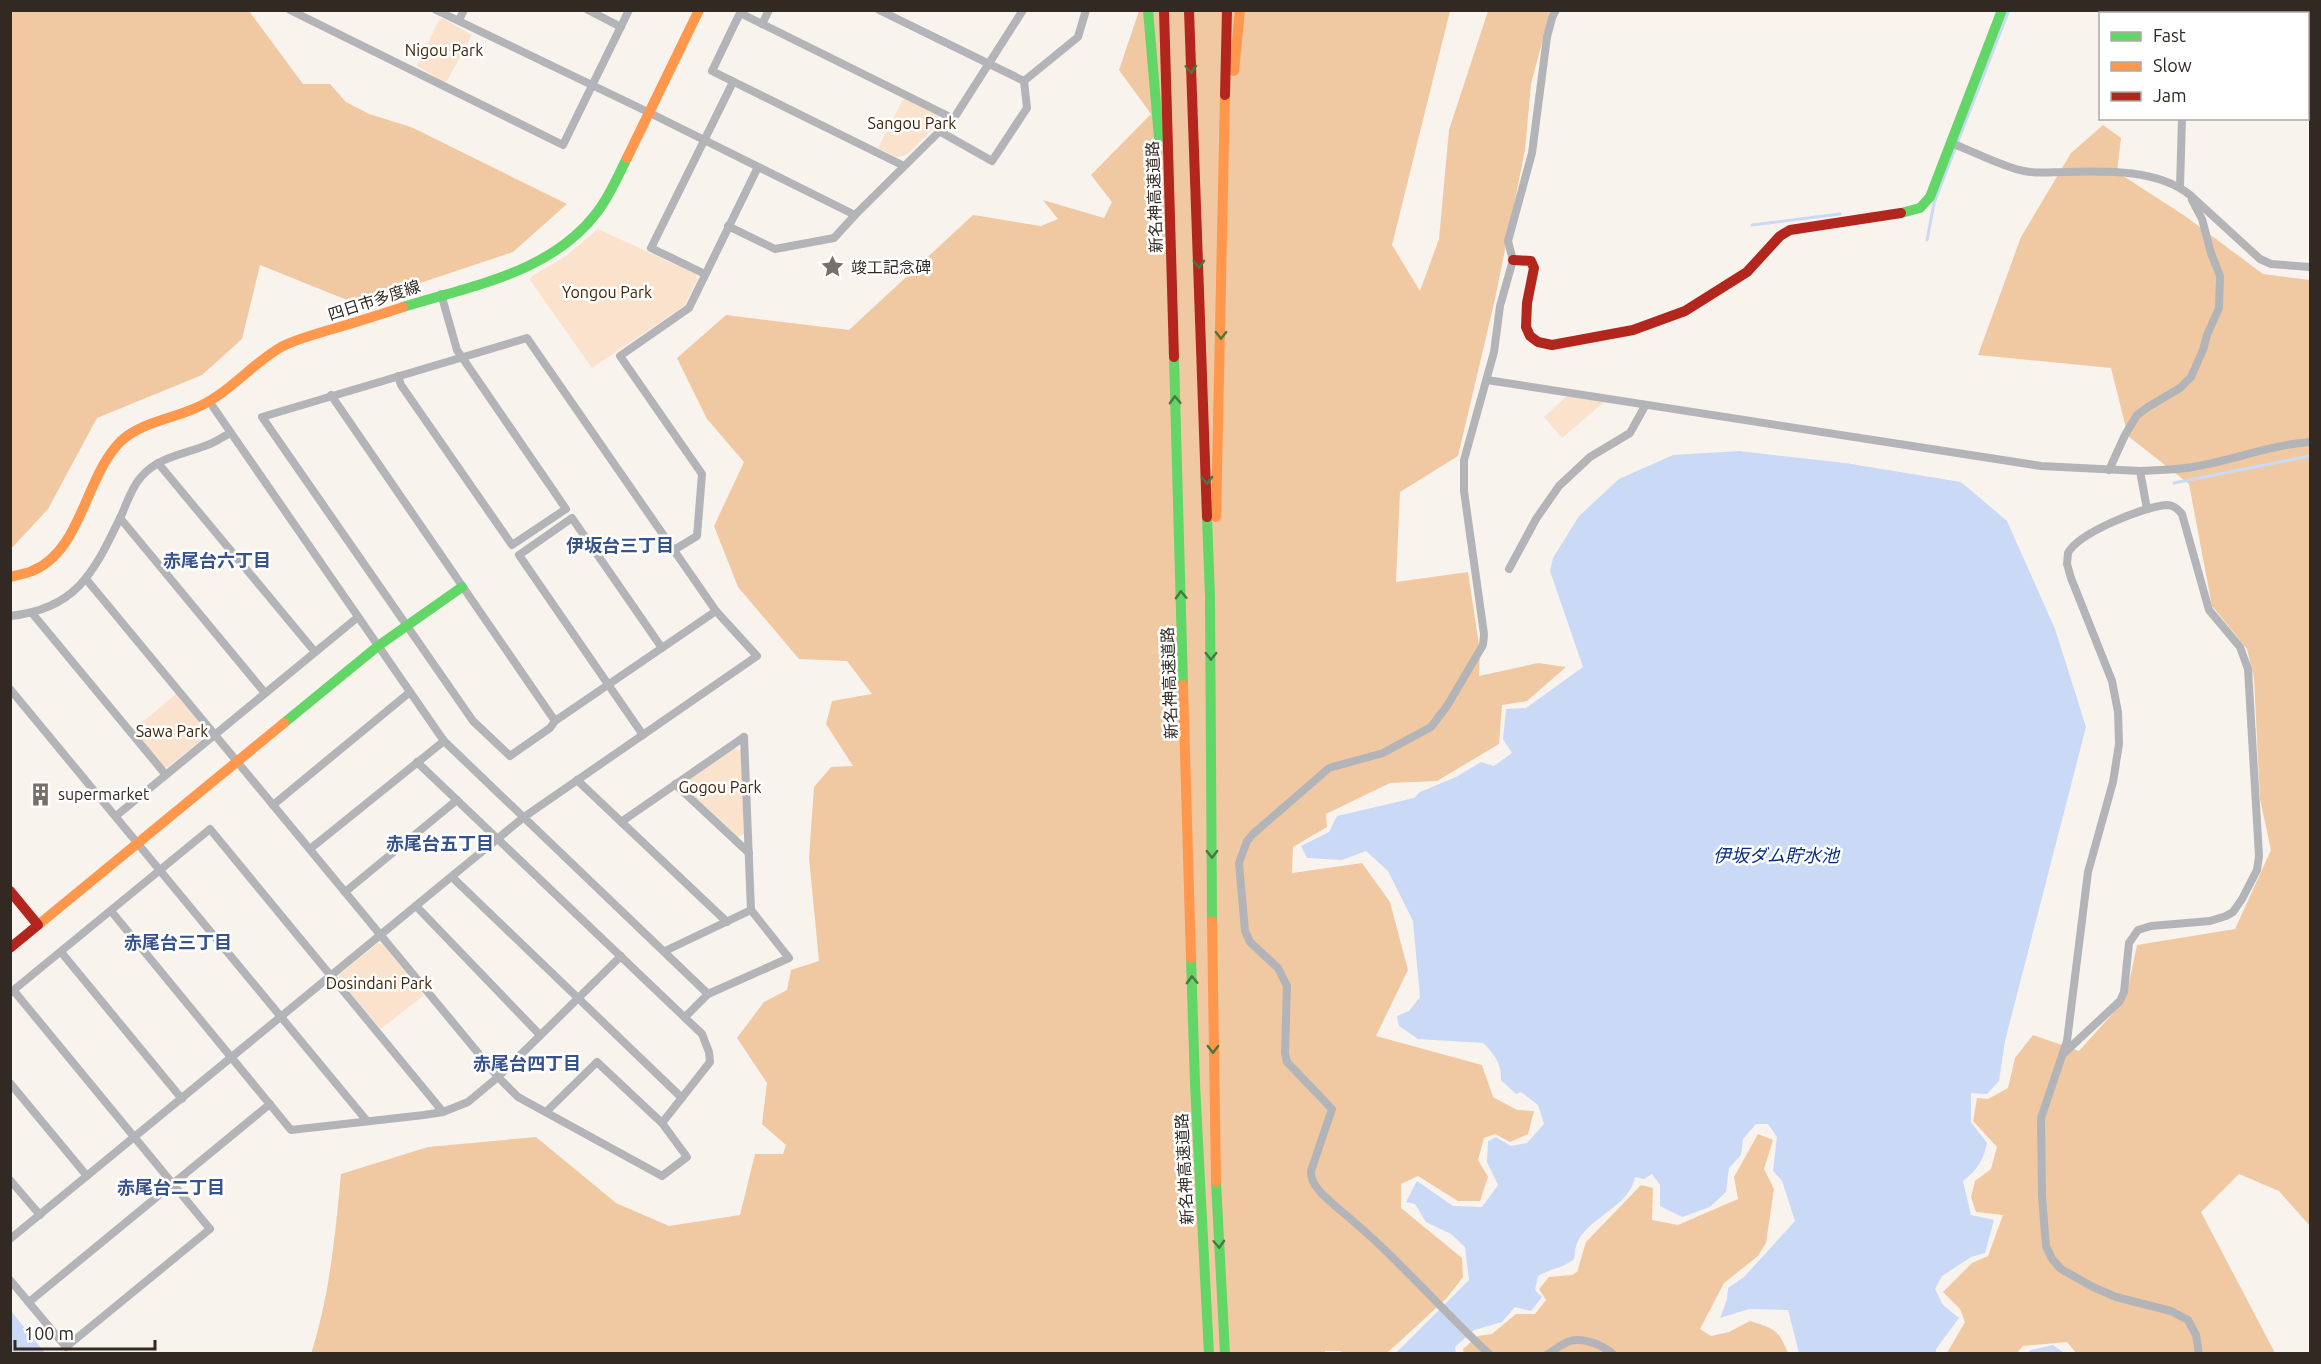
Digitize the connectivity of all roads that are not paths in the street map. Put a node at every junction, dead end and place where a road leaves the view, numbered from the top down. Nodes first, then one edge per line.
1 (290, 10) edge
2 (436, 10) edge
3 (464, 10) edge
4 (588, 10) edge
5 (629, 10) edge
6 (699, 10) edge
7 (769, 10) edge
8 (879, 10) edge
9 (1023, 10) edge
10 (1086, 10) edge
11 (1148, 10) edge
12 (1164, 10) edge
13 (1189, 10) edge
14 (1227, 10) edge
15 (1240, 10) edge
16 (1556, 10) edge
17 (2002, 10) edge
18 (459, 20) junction
19 (762, 24) junction
20 (621, 27) junction
21 (988, 64) junction
22 (1024, 81) junction
23 (733, 82) junction
24 (592, 86) junction
25 (648, 112) junction
26 (952, 118) junction
27 (2182, 120) edge
28 (939, 131) junction
29 (705, 140) junction
30 (1955, 144) junction
31 (904, 166) junction
32 (758, 167) junction
33 (2180, 187) junction
34 (2190, 195) junction
35 (1169, 205) junction
36 (1224, 214) junction
37 (855, 215) junction
38 (729, 226) junction
39 (1514, 260) junction
40 (2310, 267) edge
41 (705, 274) junction
42 (441, 294) junction
43 (461, 356) junction
44 (398, 376) junction
45 (1487, 380) junction
46 (331, 395) junction
47 (209, 401) junction
48 (1645, 406) junction
49 (231, 433) junction
50 (2310, 442) edge
51 (158, 463) junction
52 (2109, 470) junction
53 (2140, 471) junction
54 (2147, 509) junction
55 (120, 518) junction
56 (674, 550) junction
57 (1509, 569) dead end
58 (10, 577) edge
59 (87, 579) junction
60 (462, 587) junction
61 (1210, 597) junction
62 (716, 612) junction
63 (32, 613) junction
64 (10, 616) edge
65 (358, 617) junction
66 (406, 625) junction
67 (378, 646) junction
68 (662, 648) junction
69 (315, 652) junction
70 (609, 685) junction
71 (10, 689) edge
72 (410, 692) junction
73 (265, 693) junction
74 (555, 721) junction
75 (215, 735) junction
76 (643, 735) junction
77 (444, 741) junction
78 (237, 761) junction
79 (417, 762) junction
80 (166, 775) junction
81 (577, 780) junction
82 (675, 784) junction
83 (457, 800) junction
84 (273, 805) junction
85 (116, 816) junction
86 (524, 818) junction
87 (621, 822) junction
88 (498, 839) junction
89 (138, 843) junction
90 (310, 849) junction
91 (749, 853) junction
92 (161, 870) junction
93 (452, 877) junction
94 (10, 891) edge
95 (345, 892) junction
96 (416, 906) junction
97 (751, 910) junction
98 (111, 911) junction
99 (727, 922) junction
100 (38, 925) junction
101 (381, 935) junction
102 (10, 948) edge
103 (665, 951) junction
104 (61, 952) junction
105 (621, 956) junction
106 (330, 976) junction
107 (12, 992) edge
108 (708, 994) junction
109 (578, 998) junction
110 (282, 1017) junction
111 (685, 1017) junction
112 (540, 1035) junction
113 (2063, 1054) junction
114 (231, 1058) junction
115 (498, 1077) junction
116 (10, 1083) edge
117 (182, 1098) junction
118 (682, 1098) junction
119 (270, 1104) junction
120 (443, 1112) junction
121 (546, 1112) junction
122 (367, 1121) junction
123 (662, 1124) junction
124 (134, 1138) junction
125 (87, 1176) junction
126 (10, 1180) edge
127 (172, 1183) junction
128 (40, 1215) junction
129 (10, 1239) edge
130 (10, 1280) edge
131 (29, 1302) junction
132 (1209, 1353) edge
133 (1225, 1353) edge
134 (1489, 1353) edge
135 (1548, 1353) edge
136 (1613, 1353) edge
137 (2199, 1353) edge

1 - 24 street
2 - 18 street
3 - 18 street
4 - 20 street
5 - 20 street
6 - 25 main road, 四日市多度線
7 - 19 street
8 - 21 street
9 - 21 street
10 - 22 street
11 - 35 main road
12 - 35 main road, 新名神高速道路
13 -> 61 main road, 新名神高速道路
14 - 36 main road
15 - 36 main road
16 - 39 street
17 - 30 main road
18 - 24 street
19 - 23 street
19 - 26 street
20 - 24 street
21 - 22 street
21 - 26 street
22 - 28 street
23 - 29 street
23 - 31 street
24 - 25 street
25 - 29 street
25 - 42 main road, 四日市多度線
26 - 28 street
27 - 33 street
28 - 31 street
29 - 32 street
29 - 41 street
30 - 33 street
30 - 39 main road
31 - 37 street
32 - 37 street
32 - 38 street
33 - 34 street
34 - 40 street
34 - 52 street
132 -> 35 main road, 新名神高速道路
36 -> 61 main road
37 - 38 street
38 - 41 street
39 - 45 street
41 - 56 street
42 - 43 street
42 - 47 main road, 四日市多度線
43 - 44 street
43 - 44 street
43 - 56 street
44 - 46 street
45 - 48 street
45 - 134 street
46 - 60 street
46 - 66 street
47 - 49 street
47 - 58 main road, 四日市多度線
48 - 52 street
48 - 57 street
49 - 51 street
49 - 65 street
50 - 53 street
51 - 55 street
51 - 69 street
52 - 53 street
53 - 54 street
54 - 113 street
54 - 113 street
55 - 59 street
55 - 73 street
56 - 62 street
59 - 63 street
59 - 75 street
60 - 66 main road
60 - 74 street
61 -> 133 main road, 新名神高速道路
62 - 68 street
62 - 76 street
63 - 64 street
63 - 80 street
65 - 67 street
65 - 69 street
66 - 67 main road
66 - 74 street
67 - 72 street
67 - 78 main road
68 - 70 street
68 - 70 street
69 - 73 street
70 - 74 street
70 - 76 street
71 - 85 street
72 - 77 street
72 - 84 street
73 - 75 street
75 - 78 street
75 - 80 street
76 - 81 street
77 - 79 street
77 - 86 street
78 - 84 street
78 - 89 main road
79 - 83 street
79 - 90 street
80 - 85 street
81 - 86 street
81 - 87 street
82 - 87 street
82 - 91 street
82 - 91 street
83 - 88 street
83 - 95 street
84 - 90 street
85 - 89 street
86 - 88 street
86 - 103 street
87 - 99 street
88 - 93 street
88 - 105 street
89 - 92 street
89 - 100 main road
90 - 95 street
91 - 97 street
92 - 98 street
92 - 106 street
92 - 110 street
93 - 96 street
93 - 109 street
94 - 100 main road
95 - 101 street
96 - 101 street
96 - 112 street
97 - 99 street
97 - 108 street
98 - 104 street
98 - 114 street
99 - 103 street
100 - 102 main road
101 - 106 street
101 - 115 street
103 - 108 street
104 - 107 street
104 - 117 street
105 - 109 street
105 - 111 street
106 - 110 street
106 - 120 street
107 - 124 street
108 - 111 street
109 - 112 street
109 - 118 street
110 - 114 street
110 - 122 street
111 - 118 street
112 - 115 street
113 - 137 street
114 - 117 street
114 - 119 street
115 - 120 street
115 - 121 street
116 - 125 street
117 - 124 street
118 - 123 street
119 - 122 street
119 - 127 street
120 - 122 street
121 - 123 street
121 - 123 street
124 - 125 street
124 - 127 street
125 - 128 street
126 - 128 street
127 - 131 street
127 - 131 street
128 - 129 street
130 - 131 street
135 - 136 street

